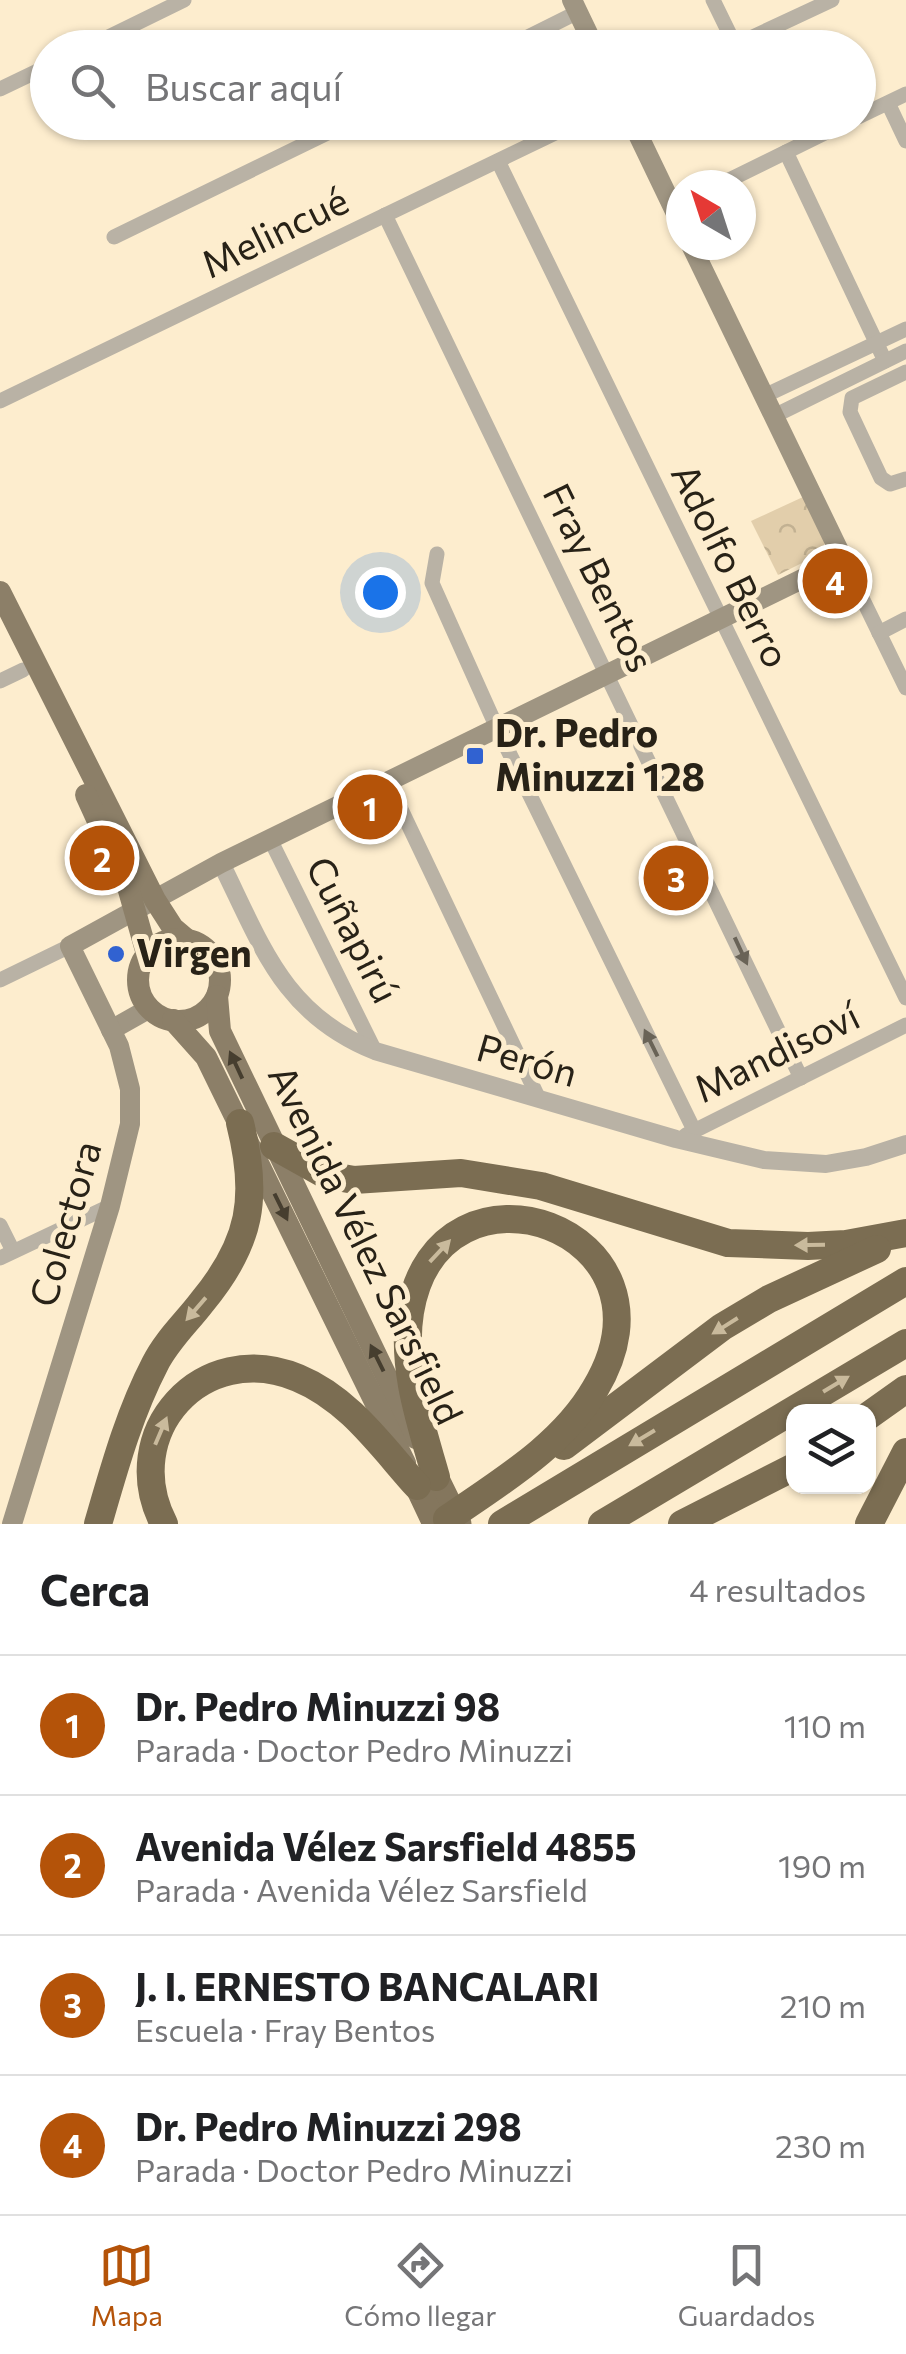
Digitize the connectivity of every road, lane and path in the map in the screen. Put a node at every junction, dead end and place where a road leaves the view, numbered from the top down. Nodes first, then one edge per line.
1 (184, 0) edge
2 (713, 0) edge
3 (832, 0) edge
4 (575, 6) edge
5 (123, 30) edge
6 (536, 30) edge
7 (587, 30) edge
8 (725, 30) edge
9 (767, 30) edge
10 (30, 75) edge
11 (0, 89) edge
12 (906, 94) edge
13 (888, 103) junction
14 (876, 109) edge
15 (313, 140) edge
16 (541, 140) edge
17 (641, 140) edge
18 (810, 140) edge
19 (906, 141) edge
20 (786, 152) junction
21 (498, 161) junction
22 (749, 170) edge
23 (666, 189) edge
24 (386, 216) junction
25 (114, 236) dead end
26 (698, 260) edge
27 (906, 329) edge
28 (876, 343) junction
29 (906, 351) edge
30 (885, 361) junction
31 (906, 372) edge
32 (0, 402) edge
33 (769, 406) junction
34 (906, 479) edge
35 (436, 554) dead end
36 (844, 559) junction
37 (0, 592) edge
38 (719, 620) junction
39 (906, 620) edge
40 (0, 622) edge
41 (879, 632) junction
42 (23, 670) junction
43 (609, 674) junction
44 (0, 681) edge
45 (906, 688) edge
46 (497, 728) junction
47 (388, 782) junction
48 (270, 839) junction
49 (221, 863) junction
50 (146, 906) junction
51 (186, 939) junction
52 (70, 946) junction
53 (148, 954) junction
54 (0, 980) edge
55 (217, 996) junction
56 (906, 998) edge
57 (150, 1008) junction
58 (173, 1020) junction
59 (906, 1025) edge
60 (111, 1030) junction
61 (376, 1051) junction
62 (801, 1078) junction
63 (538, 1097) junction
64 (240, 1123) junction
65 (694, 1130) junction
66 (676, 1139) junction
67 (906, 1144) edge
68 (274, 1146) junction
69 (110, 1206) junction
70 (0, 1226) edge
71 (906, 1234) edge
72 (6, 1254) edge
73 (906, 1281) edge
74 (906, 1343) edge
75 (906, 1388) edge
76 (876, 1410) edge
77 (906, 1452) edge
78 (786, 1470) edge
79 (426, 1481) junction
80 (444, 1523) edge
81 (12, 1524) edge
82 (98, 1524) edge
83 (164, 1524) edge
84 (502, 1524) edge
85 (602, 1524) edge
86 (682, 1524) edge
87 (870, 1524) edge

1 - 5 street
2 - 8 street
3 - 9 street
4 - 6 street
4 - 7 main road
10 - 11 street
12 - 13 street
13 - 14 street
13 - 19 street
15 - 25 street
16 - 21 street, Melincué
17 - 23 main road
18 - 20 street
20 - 22 street
20 - 28 street
21 - 24 street, Melincué
21 - 38 street, Adolfo Berro
24 - 32 street, Melincué
24 - 43 street, Fray Bentos
26 - 33 main road
27 - 28 street
28 - 30 street
28 - 33 street
29 - 30 street
30 - 33 street
31 - 34 street
33 - 36 main road
35 - 46 street
36 - 38 main road
36 - 41 street
37 - 50 main road
38 - 43 main road
38 - 56 street, Adolfo Berro
39 - 41 street
40 - 42 main road
41 - 45 street
42 - 44 street
42 - 50 main road
43 - 46 main road
43 -> 62 street, Fray Bentos
46 - 47 main road
65 -> 46 street
47 - 48 main road
47 - 63 street
48 - 49 main road
48 - 61 street, Cuñapirú
49 - 50 main road
49 - 61 street, Perón
50 - 51 main road
50 - 52 main road
50 - 53 main road
51 - 53 main road
51 - 55 main road
52 - 54 street
52 - 60 main road, Colectora
53 - 57 main road
55 - 58 main road
68 -> 55 main road, Avenida Vélez Sarsfield
57 - 58 main road
57 - 60 main road
58 - 64 main road, Avenida Vélez Sarsfield
59 - 62 street, Mandisoví
60 - 69 main road, Colectora
61 - 63 street, Perón
62 - 65 street, Mandisoví
63 - 66 street, Perón
64 -> 79 main road, Avenida Vélez Sarsfield
64 -> 82 highway
65 - 66 street, Mandisoví
66 - 67 street, Perón
71 -> 68 highway
79 -> 68 main road, Avenida Vélez Sarsfield
69 - 72 street
69 - 81 main road, Colectora
70 - 72 street
71 -> 80 highway
73 -> 84 highway
85 -> 74 highway
75 - 76 highway
77 - 87 highway
78 - 86 highway
79 - 80 highway, Avenida Vélez Sarsfield
79 -> 80 highway
83 -> 79 highway

